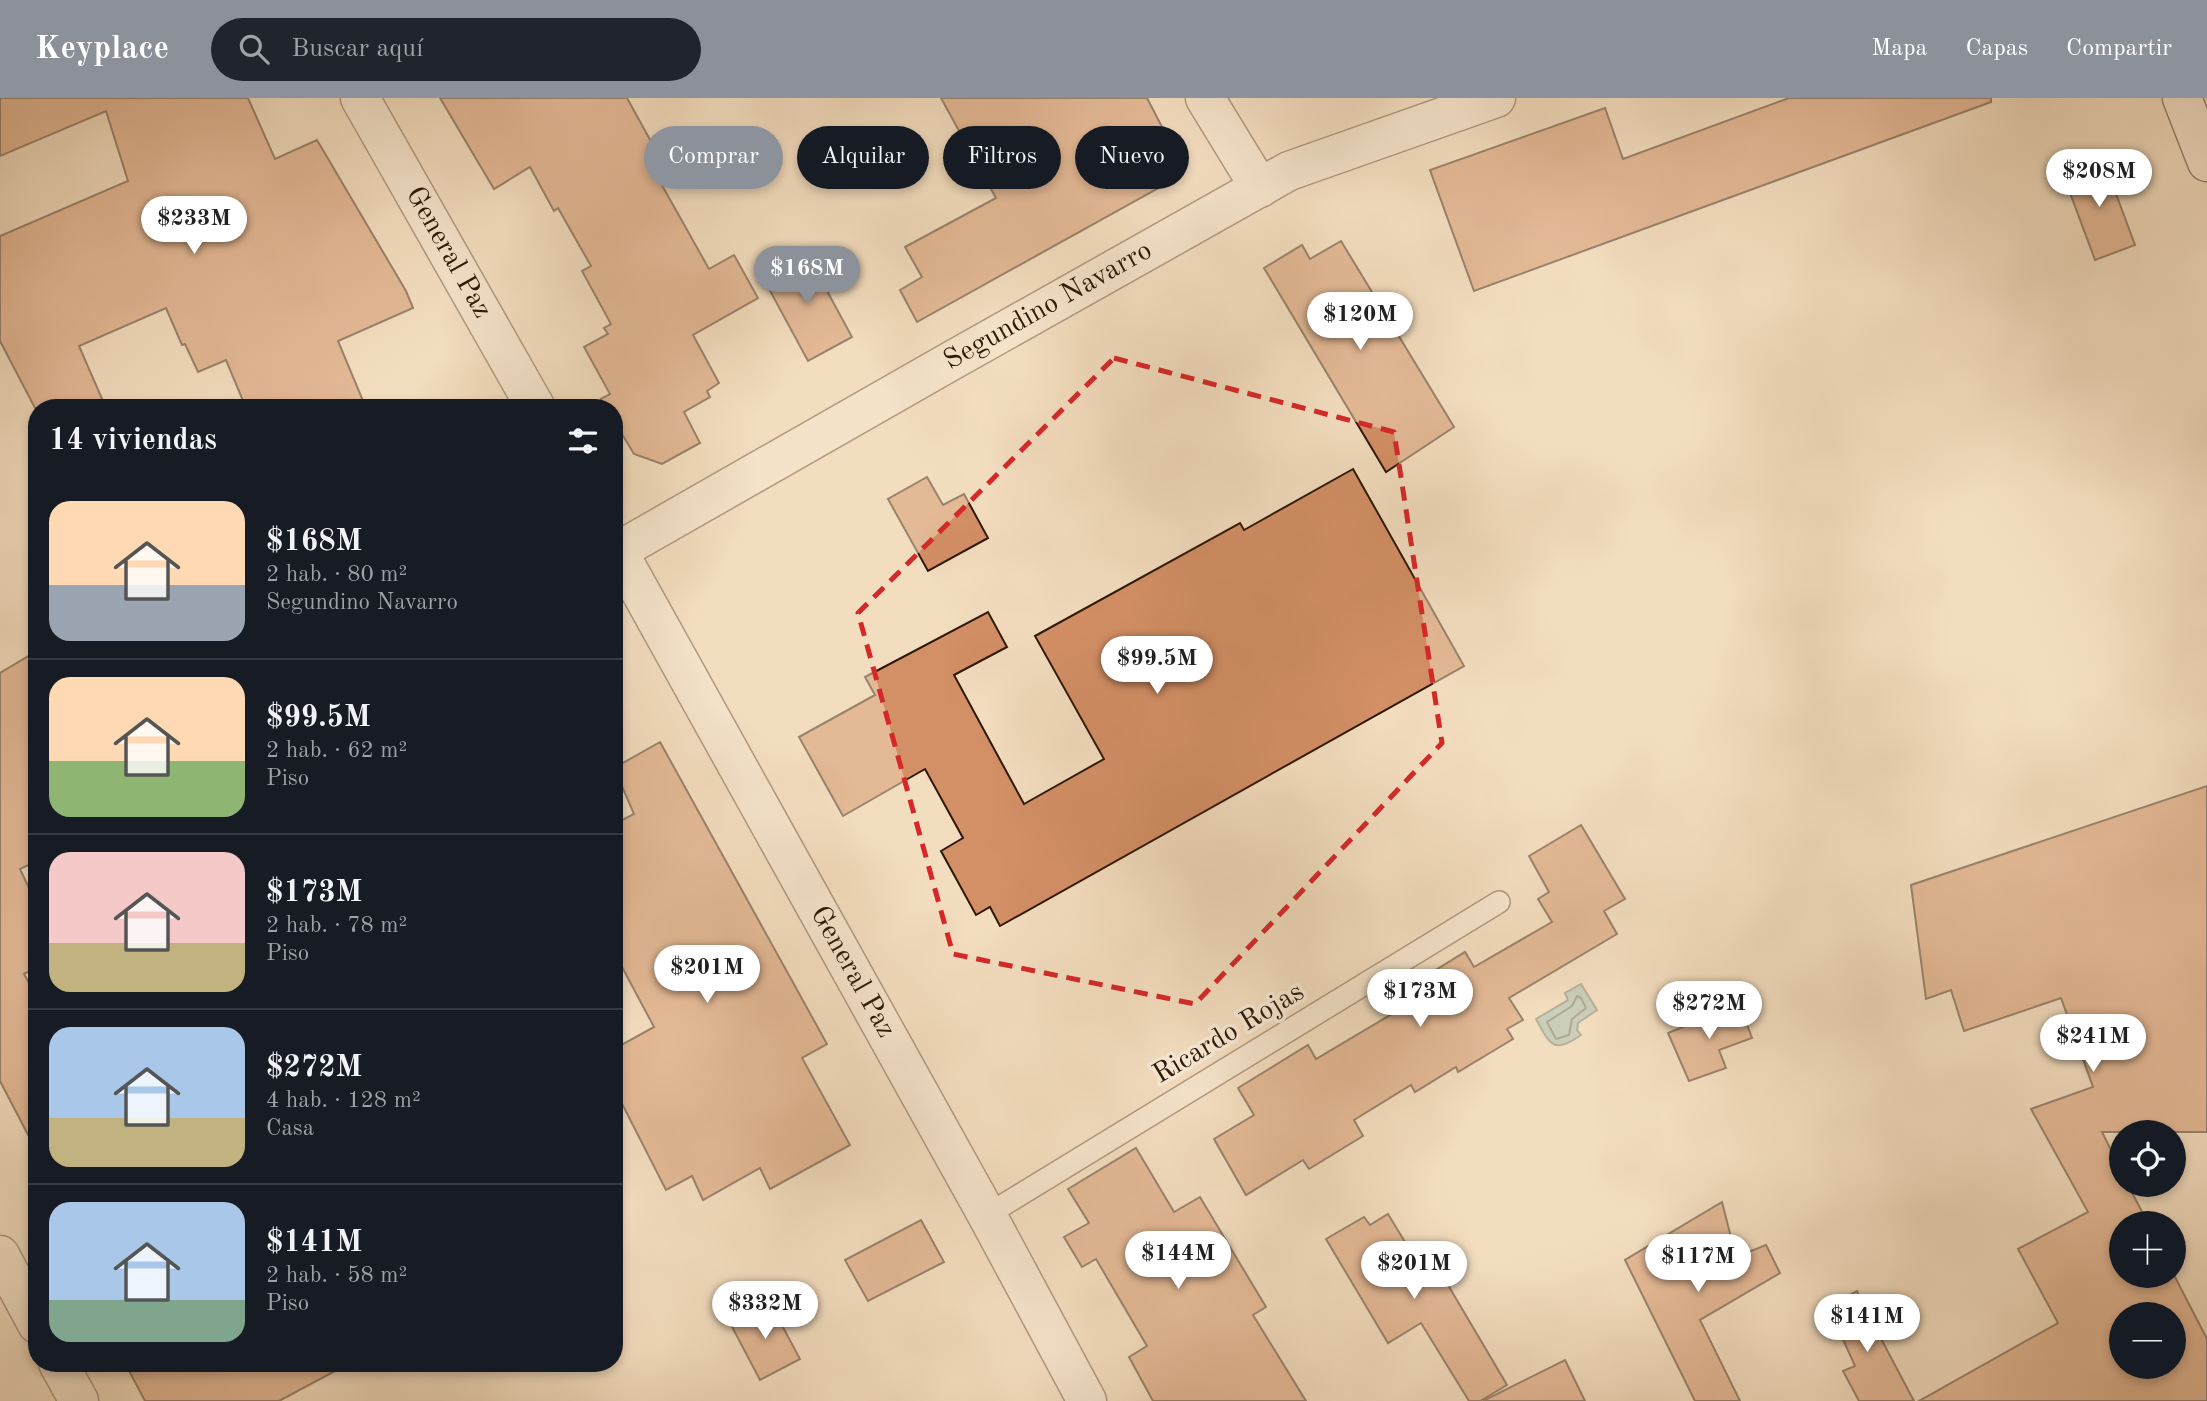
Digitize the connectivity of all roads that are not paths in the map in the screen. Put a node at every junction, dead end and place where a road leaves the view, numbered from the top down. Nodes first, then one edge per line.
1 (360, 98) edge
2 (1205, 98) edge
3 (1496, 98) edge
4 (2182, 98) edge
5 (2207, 162) edge
6 (1260, 188) junction
7 (531, 399) edge
8 (623, 544) edge
9 (623, 561) edge
10 (1499, 902) dead end
11 (987, 1215) junction
12 (0, 1255) edge
13 (28, 1307) edge
14 (63, 1372) edge
15 (79, 1401) edge
16 (1087, 1401) edge

1 - 7 street, General Paz
2 - 6 street
3 - 6 street, Segundino Navarro
4 - 5 street
6 - 8 street, Segundino Navarro
9 - 11 street, General Paz
10 - 11 lane, Ricardo Rojas
11 - 16 street, General Paz
12 - 13 street
14 - 15 street

